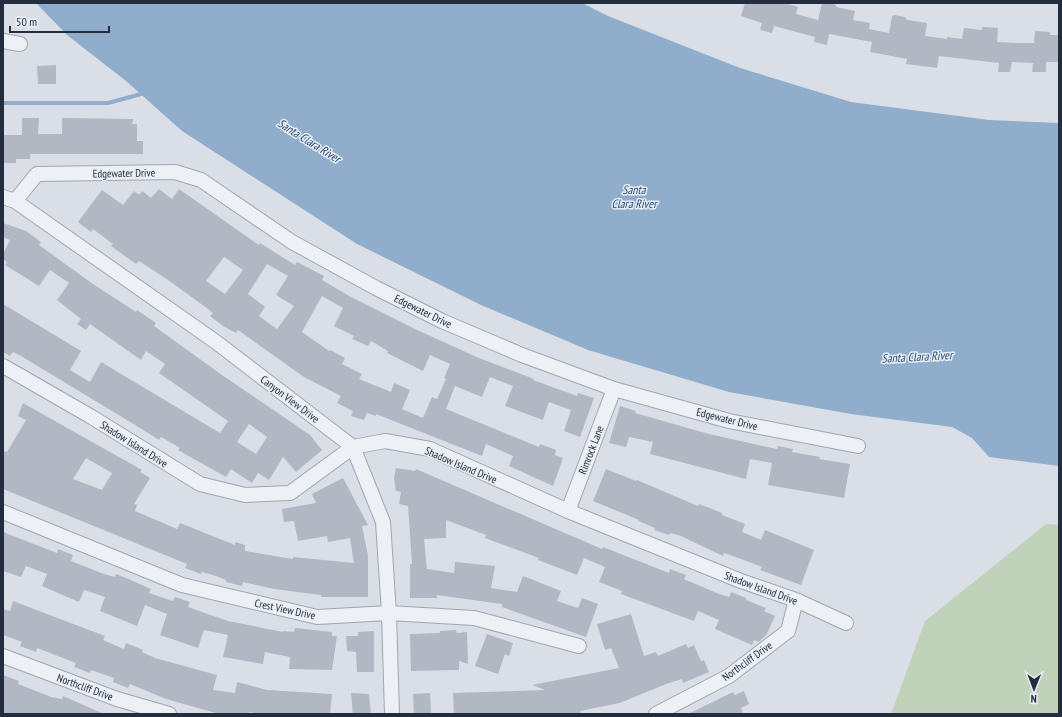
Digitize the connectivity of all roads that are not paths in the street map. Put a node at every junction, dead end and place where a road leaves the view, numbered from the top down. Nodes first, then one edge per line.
1 (3, 41) edge
2 (20, 44) dead end
3 (9, 199) edge
4 (3, 366) edge
5 (614, 389) junction
6 (858, 446) dead end
7 (353, 447) junction
8 (568, 511) junction
9 (3, 512) edge
10 (796, 600) junction
11 (389, 613) junction
12 (846, 623) dead end
13 (579, 646) dead end
14 (3, 656) edge
15 (169, 714) edge
16 (392, 714) edge
17 (656, 714) edge

1 - 2 street
3 - 5 street, Edgewater Drive
3 - 7 street, Canyon View Drive
4 - 7 street, Shadow Island Drive
5 - 6 street, Edgewater Drive
5 - 8 street, Rimrock Lane
7 - 8 street, Shadow Island Drive
7 - 11 street
8 - 10 street, Shadow Island Drive
9 - 11 street, Crest View Drive
10 - 12 street, Shadow Island Drive
10 - 17 street, Northcliff Drive
11 - 13 street, Crest View Drive
11 - 16 street
14 - 15 street, Northcliff Drive

